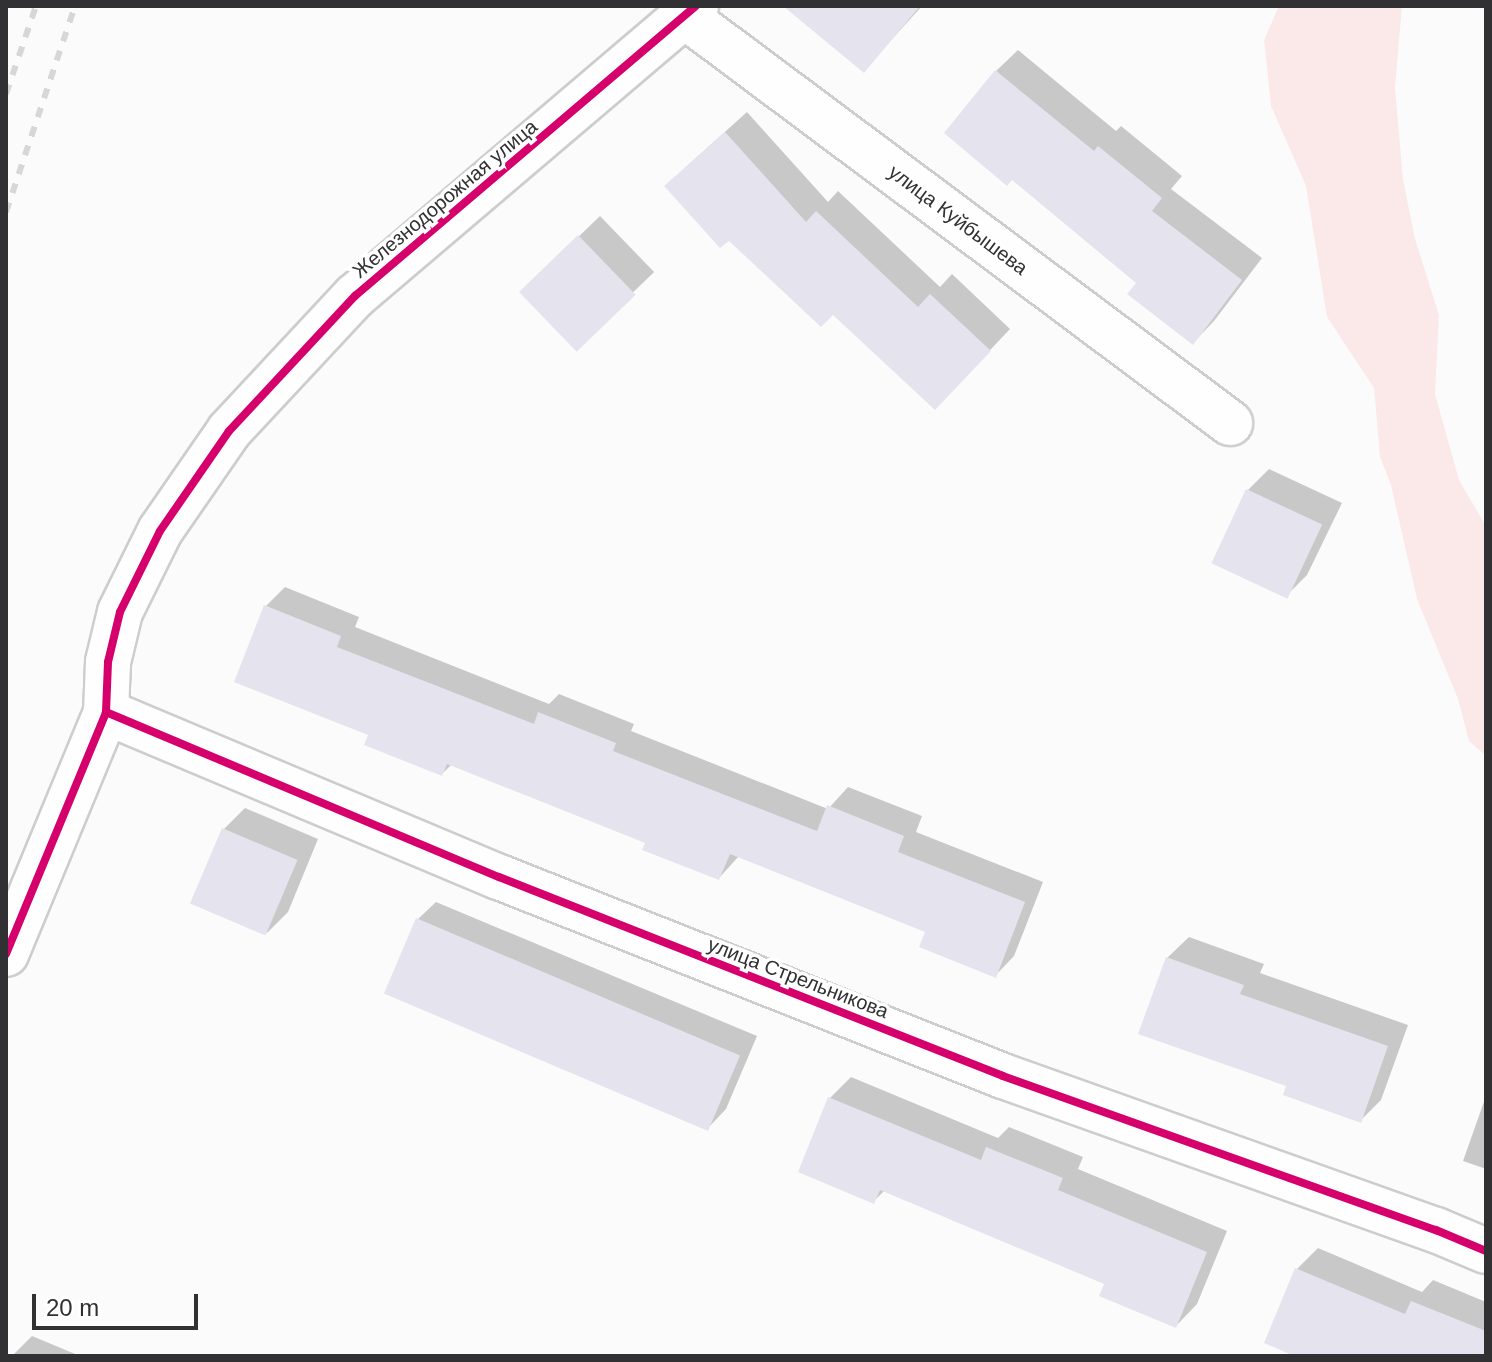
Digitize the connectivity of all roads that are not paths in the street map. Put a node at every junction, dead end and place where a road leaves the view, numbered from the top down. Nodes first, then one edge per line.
1 (691, 12) edge
2 (1230, 423) dead end
3 (106, 712) junction
4 (6, 954) edge
5 (1486, 1251) edge

1 - 2 street, улица Куйбышева
1 - 3 street, Железнодорожная улица
3 - 4 street, Железнодорожная улица
3 - 5 street, улица Стрельникова

